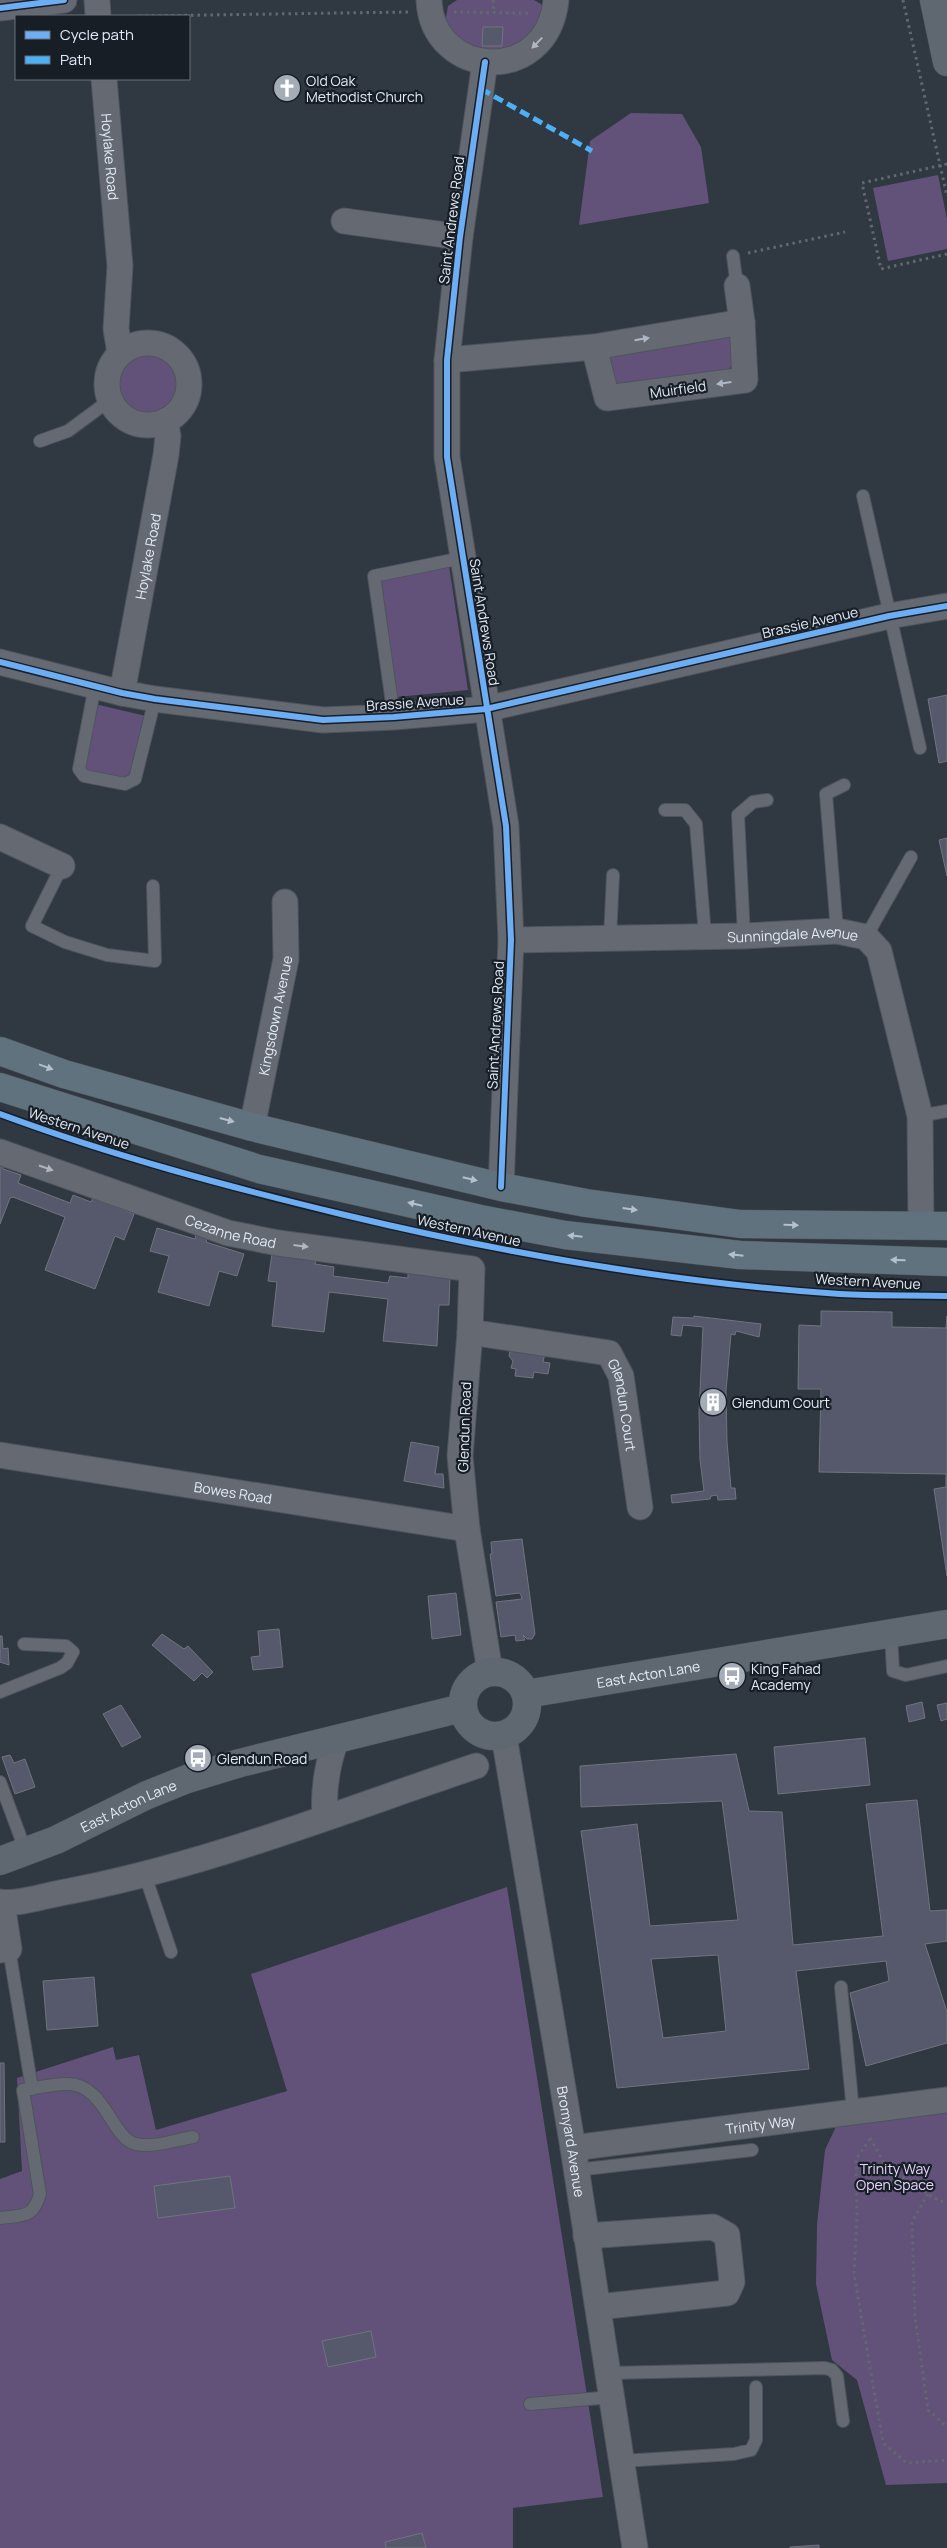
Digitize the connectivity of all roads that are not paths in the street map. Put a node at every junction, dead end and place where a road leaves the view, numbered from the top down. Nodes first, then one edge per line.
1 (64, 0) edge
2 (97, 0) edge
3 (934, 0) edge
4 (547, 7) edge
5 (0, 8) edge
6 (429, 8) edge
7 (98, 15) edge
8 (485, 62) junction
9 (947, 62) edge
10 (104, 80) edge
11 (344, 221) dead end
12 (460, 237) junction
13 (733, 256) road end
14 (737, 286) joint
15 (742, 322) junction
16 (594, 347) junction
17 (120, 353) junction
18 (446, 360) junction
19 (110, 400) junction
20 (165, 421) junction
21 (40, 441) dead end
22 (863, 496) dead end
23 (462, 558) junction
24 (947, 606) edge
25 (889, 616) junction
26 (0, 662) edge
27 (95, 686) junction
28 (122, 693) junction
29 (156, 699) junction
30 (486, 709) junction
31 (394, 717) junction
32 (920, 748) dead end
33 (844, 785) dead end
34 (767, 800) dead end
35 (665, 810) dead end
36 (0, 837) edge
37 (911, 857) dead end
38 (62, 866) joint
39 (613, 875) dead end
40 (153, 886) dead end
41 (285, 902) dead end
42 (837, 931) junction
43 (705, 935) junction
44 (744, 936) junction
45 (866, 937) junction
46 (610, 938) junction
47 (511, 940) junction
48 (0, 1051) edge
49 (0, 1087) edge
50 (947, 1111) edge
51 (920, 1116) junction
52 (252, 1127) junction
53 (0, 1152) edge
54 (501, 1187) junction
55 (934, 1226) edge
56 (947, 1262) edge
57 (472, 1269) joint
58 (470, 1332) junction
59 (0, 1455) edge
60 (640, 1507) dead end
61 (467, 1529) junction
62 (947, 1624) edge
63 (891, 1634) junction
64 (24, 1644) dead end
65 (947, 1666) edge
66 (490, 1672) junction
67 (0, 1692) edge
68 (526, 1694) junction
69 (462, 1708) junction
70 (504, 1736) junction
71 (336, 1740) junction
72 (476, 1766) dead end
73 (0, 1782) edge
74 (325, 1817) junction
75 (26, 1852) junction
76 (0, 1861) edge
77 (145, 1874) junction
78 (1, 1902) edge
79 (5, 1950) edge
80 (171, 1952) dead end
81 (841, 1987) dead end
82 (32, 2089) junction
83 (947, 2100) edge
84 (854, 2111) junction
85 (193, 2137) dead end
86 (752, 2150) dead end
87 (574, 2159) junction
88 (0, 2218) edge
89 (586, 2236) junction
90 (598, 2307) junction
91 (608, 2373) junction
92 (756, 2387) dead end
93 (612, 2398) junction
94 (530, 2404) dead end
95 (843, 2421) dead end
96 (622, 2461) junction
97 (635, 2548) edge

1 - 5 street
2 - 7 street
3 - 9 street
4 -> 8 street
6 - 8 street
8 - 12 street, Saint Andrews Road
10 - 17 street, Hoylake Road
11 - 12 street
12 - 18 street, Saint Andrews Road
13 - 14 lane
14 - 15 street, Muirfield
16 -> 15 street
15 -> 16 street, Muirfield
16 - 18 street
17 - 19 street
17 - 20 street
18 - 23 street, Saint Andrews Road
19 - 20 street
19 - 21 lane
20 - 28 street, Hoylake Road
22 - 25 lane
23 - 30 street, Saint Andrews Road
23 - 31 lane
24 - 25 street, Brassie Avenue
25 - 30 street, Brassie Avenue
25 - 32 lane
26 - 27 street, Brassie Avenue
27 - 28 street, Brassie Avenue
27 - 29 lane
28 - 29 street, Brassie Avenue
29 - 31 street, Brassie Avenue
30 - 31 street, Brassie Avenue
30 - 47 street, Saint Andrews Road
33 - 42 lane
34 - 44 lane
35 - 43 lane
36 - 38 street
37 - 45 lane
38 - 40 lane
39 - 46 lane
41 - 52 street, Kingsdown Avenue
42 - 44 street, Sunningdale Avenue
42 - 45 street, Sunningdale Avenue
43 - 44 street, Sunningdale Avenue
43 - 46 street, Sunningdale Avenue
45 - 51 street, Sunningdale Avenue
46 - 47 street, Sunningdale Avenue
47 - 54 street, Saint Andrews Road
48 -> 52 highway
56 -> 49 highway, Western Avenue
50 - 51 lane
51 - 55 street, Sunningdale Avenue
52 -> 54 highway
53 -> 57 street, Cezanne Road
54 -> 55 highway
57 - 58 street, Glendun Road
58 - 60 street, Glendun Court
58 - 61 street, Glendun Road
59 - 61 street, Bowes Road
61 - 66 street, Glendun Road
62 - 63 street, East Acton Lane
63 - 65 lane
63 - 68 street, East Acton Lane
64 - 67 lane
66 - 68 street
66 - 69 street
68 - 70 street
69 - 70 street
69 - 71 street, East Acton Lane
70 - 87 street, Bromyard Avenue
71 - 74 street
71 - 75 street, East Acton Lane
72 - 74 street
73 - 75 lane
74 - 77 street
75 - 76 street, East Acton Lane
77 - 78 street
77 - 80 lane
78 - 79 street
79 - 82 lane
81 - 84 lane
82 - 85 lane
82 - 88 lane
83 - 84 street, Trinity Way
84 - 87 street, Trinity Way
86 - 87 lane
87 - 89 street, Bromyard Avenue
89 - 90 street, Bromyard Avenue
89 - 90 street
90 - 91 street, Bromyard Avenue
91 - 93 street, Bromyard Avenue
91 - 95 lane
92 - 96 lane
93 - 94 lane
93 - 96 street, Bromyard Avenue
96 - 97 street, Bromyard Avenue

